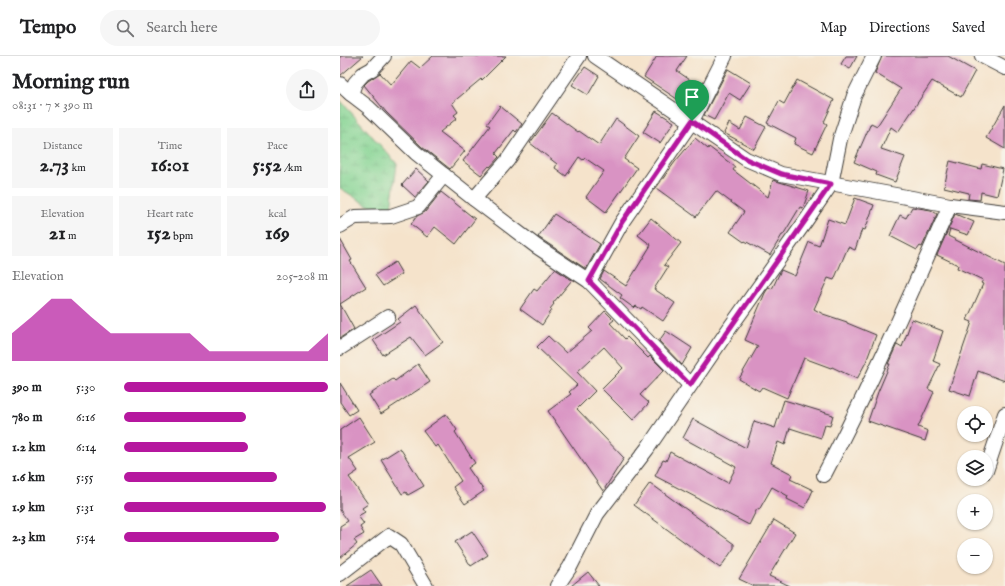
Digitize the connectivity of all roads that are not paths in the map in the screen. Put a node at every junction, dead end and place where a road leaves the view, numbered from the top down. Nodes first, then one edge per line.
1 (384, 56) edge
2 (579, 56) edge
3 (595, 56) edge
4 (725, 56) edge
5 (874, 56) edge
6 (982, 56) edge
7 (999, 62) edge
8 (340, 84) edge
9 (351, 94) junction
10 (692, 121) junction
11 (444, 175) junction
12 (831, 184) junction
13 (474, 199) junction
14 (950, 205) junction
15 (1005, 212) edge
16 (340, 226) edge
17 (589, 281) junction
18 (388, 317) dead end
19 (340, 348) edge
20 (690, 385) junction
21 (1005, 414) edge
22 (993, 450) edge
23 (824, 475) dead end
24 (340, 574) edge
25 (426, 586) edge
26 (557, 586) edge

1 - 9 street
2 - 13 street
3 - 10 street
4 - 10 street
5 - 12 street
6 - 7 street
8 - 9 street
9 - 11 street
10 - 12 street
10 - 17 street
11 - 13 street
11 - 16 street
12 - 14 street
12 - 20 street
13 - 17 street
14 - 15 street
14 - 23 street
17 - 20 street
18 - 19 street
20 - 26 street
21 - 22 street
24 - 25 street

